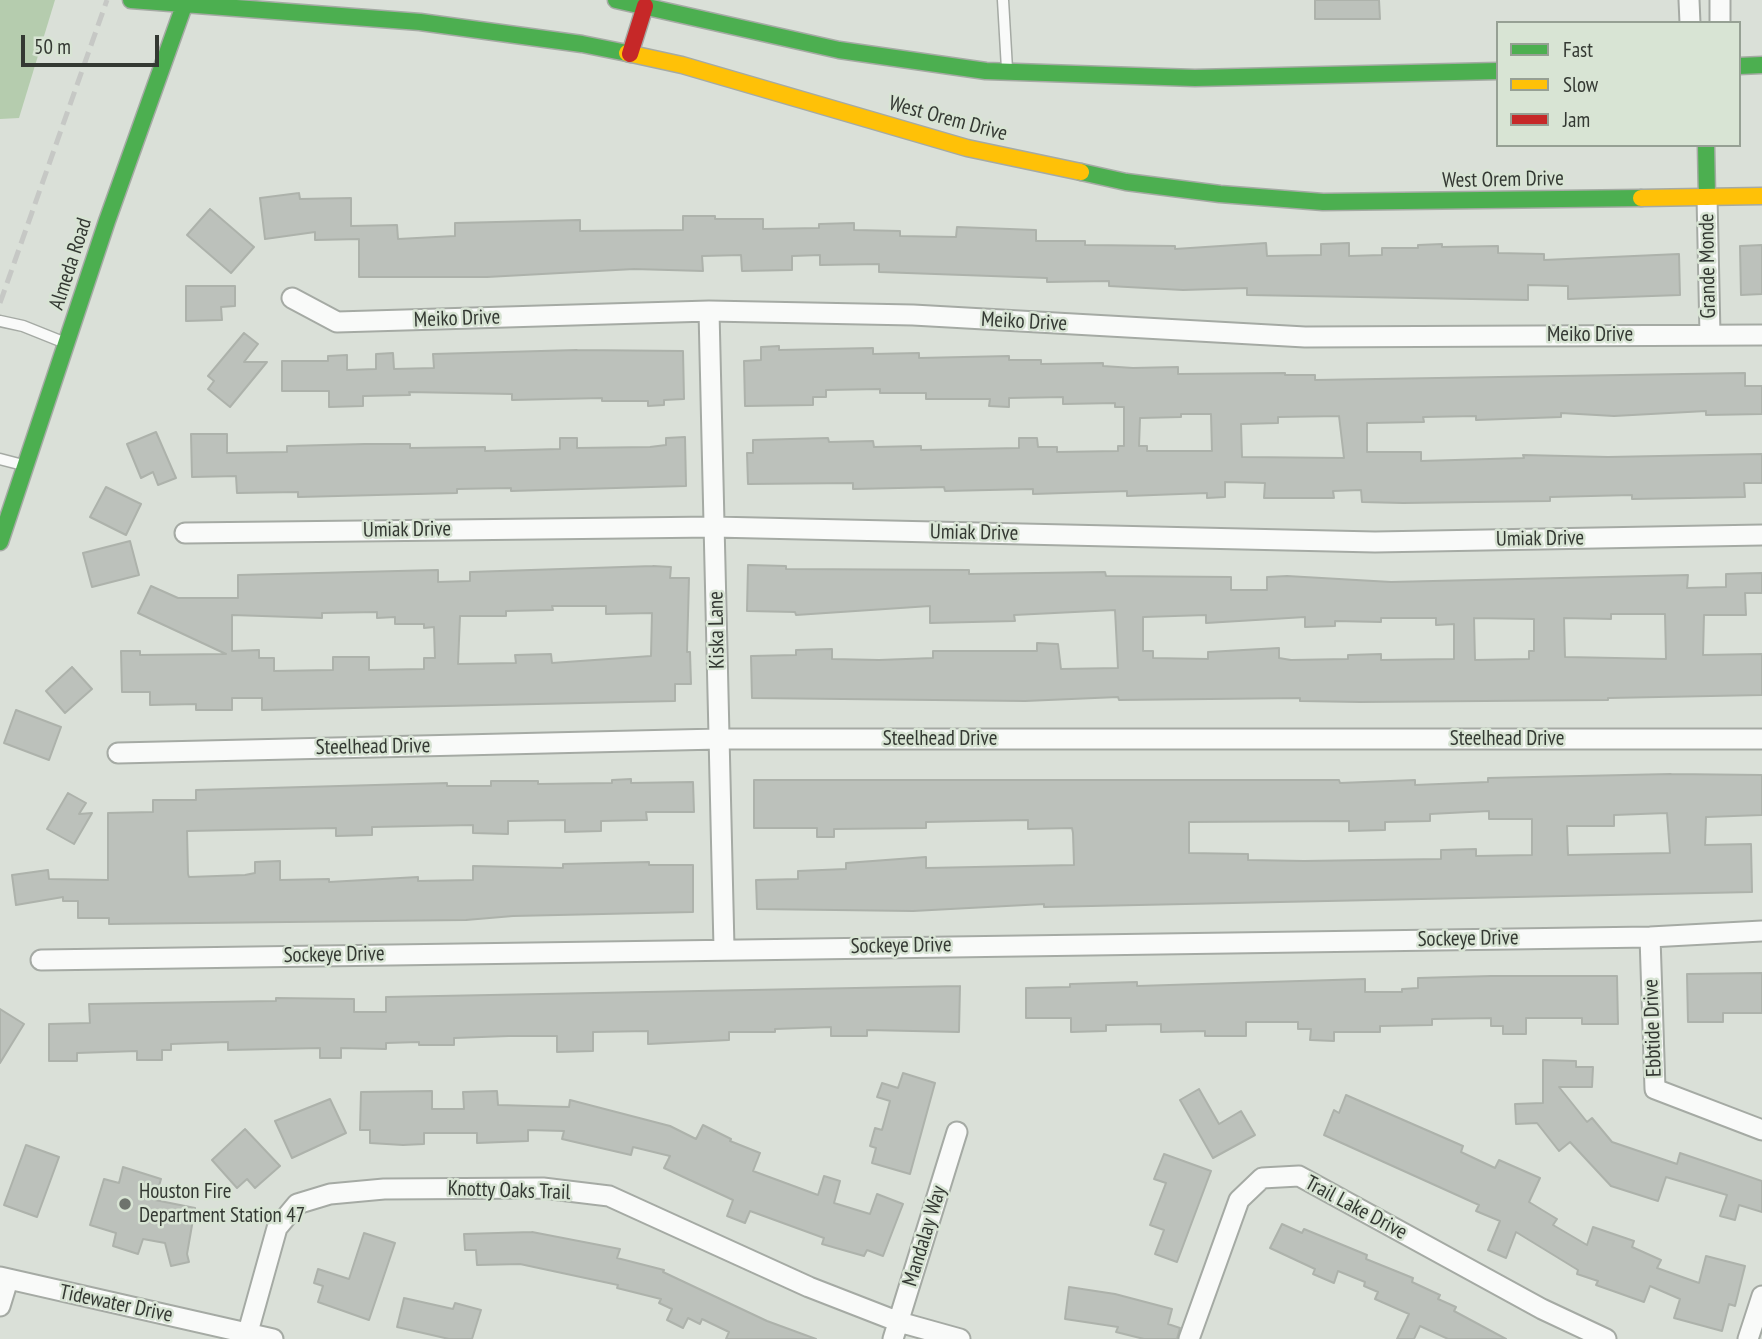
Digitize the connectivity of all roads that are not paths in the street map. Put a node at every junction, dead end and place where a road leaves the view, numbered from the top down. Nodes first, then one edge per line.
1 (131, 0) edge
2 (616, 0) edge
3 (1003, 0) edge
4 (1689, 0) edge
5 (1720, 0) edge
6 (185, 2) edge
7 (646, 3) edge
8 (1690, 21) edge
9 (1720, 21) edge
10 (630, 54) junction
11 (1762, 65) edge
12 (1741, 66) edge
13 (1496, 71) edge
14 (1007, 72) junction
15 (1706, 147) edge
16 (1762, 196) edge
17 (1707, 197) junction
18 (292, 298) dead end
19 (709, 311) junction
20 (0, 321) edge
21 (1710, 335) junction
22 (1762, 335) edge
23 (67, 344) junction
24 (0, 459) edge
25 (27, 466) junction
26 (714, 527) junction
27 (185, 533) dead end
28 (1762, 535) edge
29 (0, 542) edge
30 (719, 738) junction
31 (1762, 738) edge
32 (118, 753) dead end
33 (1762, 930) edge
34 (1650, 937) junction
35 (724, 948) junction
36 (41, 960) dead end
37 (1762, 1130) edge
38 (957, 1132) dead end
39 (4, 1278) edge
40 (1762, 1296) edge
41 (0, 1306) edge
42 (896, 1330) edge
43 (248, 1332) junction
44 (272, 1339) edge
45 (960, 1339) edge
46 (1189, 1339) edge
47 (1606, 1339) edge
48 (1748, 1339) edge

1 - 6 main road, West Orem Drive
2 - 7 main road
3 - 14 lane
4 - 8 street
5 - 9 street
6 - 10 main road, West Orem Drive
6 - 23 main road, Almeda Road
7 - 10 main road
7 - 14 main road
10 - 17 main road, West Orem Drive
11 - 12 main road
13 - 14 main road
15 - 17 main road
16 - 17 main road, West Orem Drive
17 - 21 street, Grande Monde
18 - 19 street, Meiko Drive
19 - 21 street, Meiko Drive
19 - 26 street, Kiska Lane
20 - 23 lane
21 - 22 street, Meiko Drive
23 - 25 main road, Almeda Road
24 - 25 lane
25 - 29 main road, Almeda Road
26 - 27 street, Umiak Drive
26 - 28 street, Umiak Drive
26 - 30 street, Kiska Lane
30 - 31 street, Steelhead Drive
30 - 32 street, Steelhead Drive
30 - 35 street, Kiska Lane
33 - 34 street, Sockeye Drive
34 - 35 street, Sockeye Drive
34 - 37 street, Ebbtide Drive
35 - 36 street, Sockeye Drive
38 - 42 street, Mandalay Way
39 - 41 street
39 - 43 street, Tidewater Drive
40 - 48 street
42 - 43 street, Knotty Oaks Trail
42 - 45 street, Knotty Oaks Trail
43 - 44 street, Tidewater Drive
46 - 47 street, Trail Lake Drive

